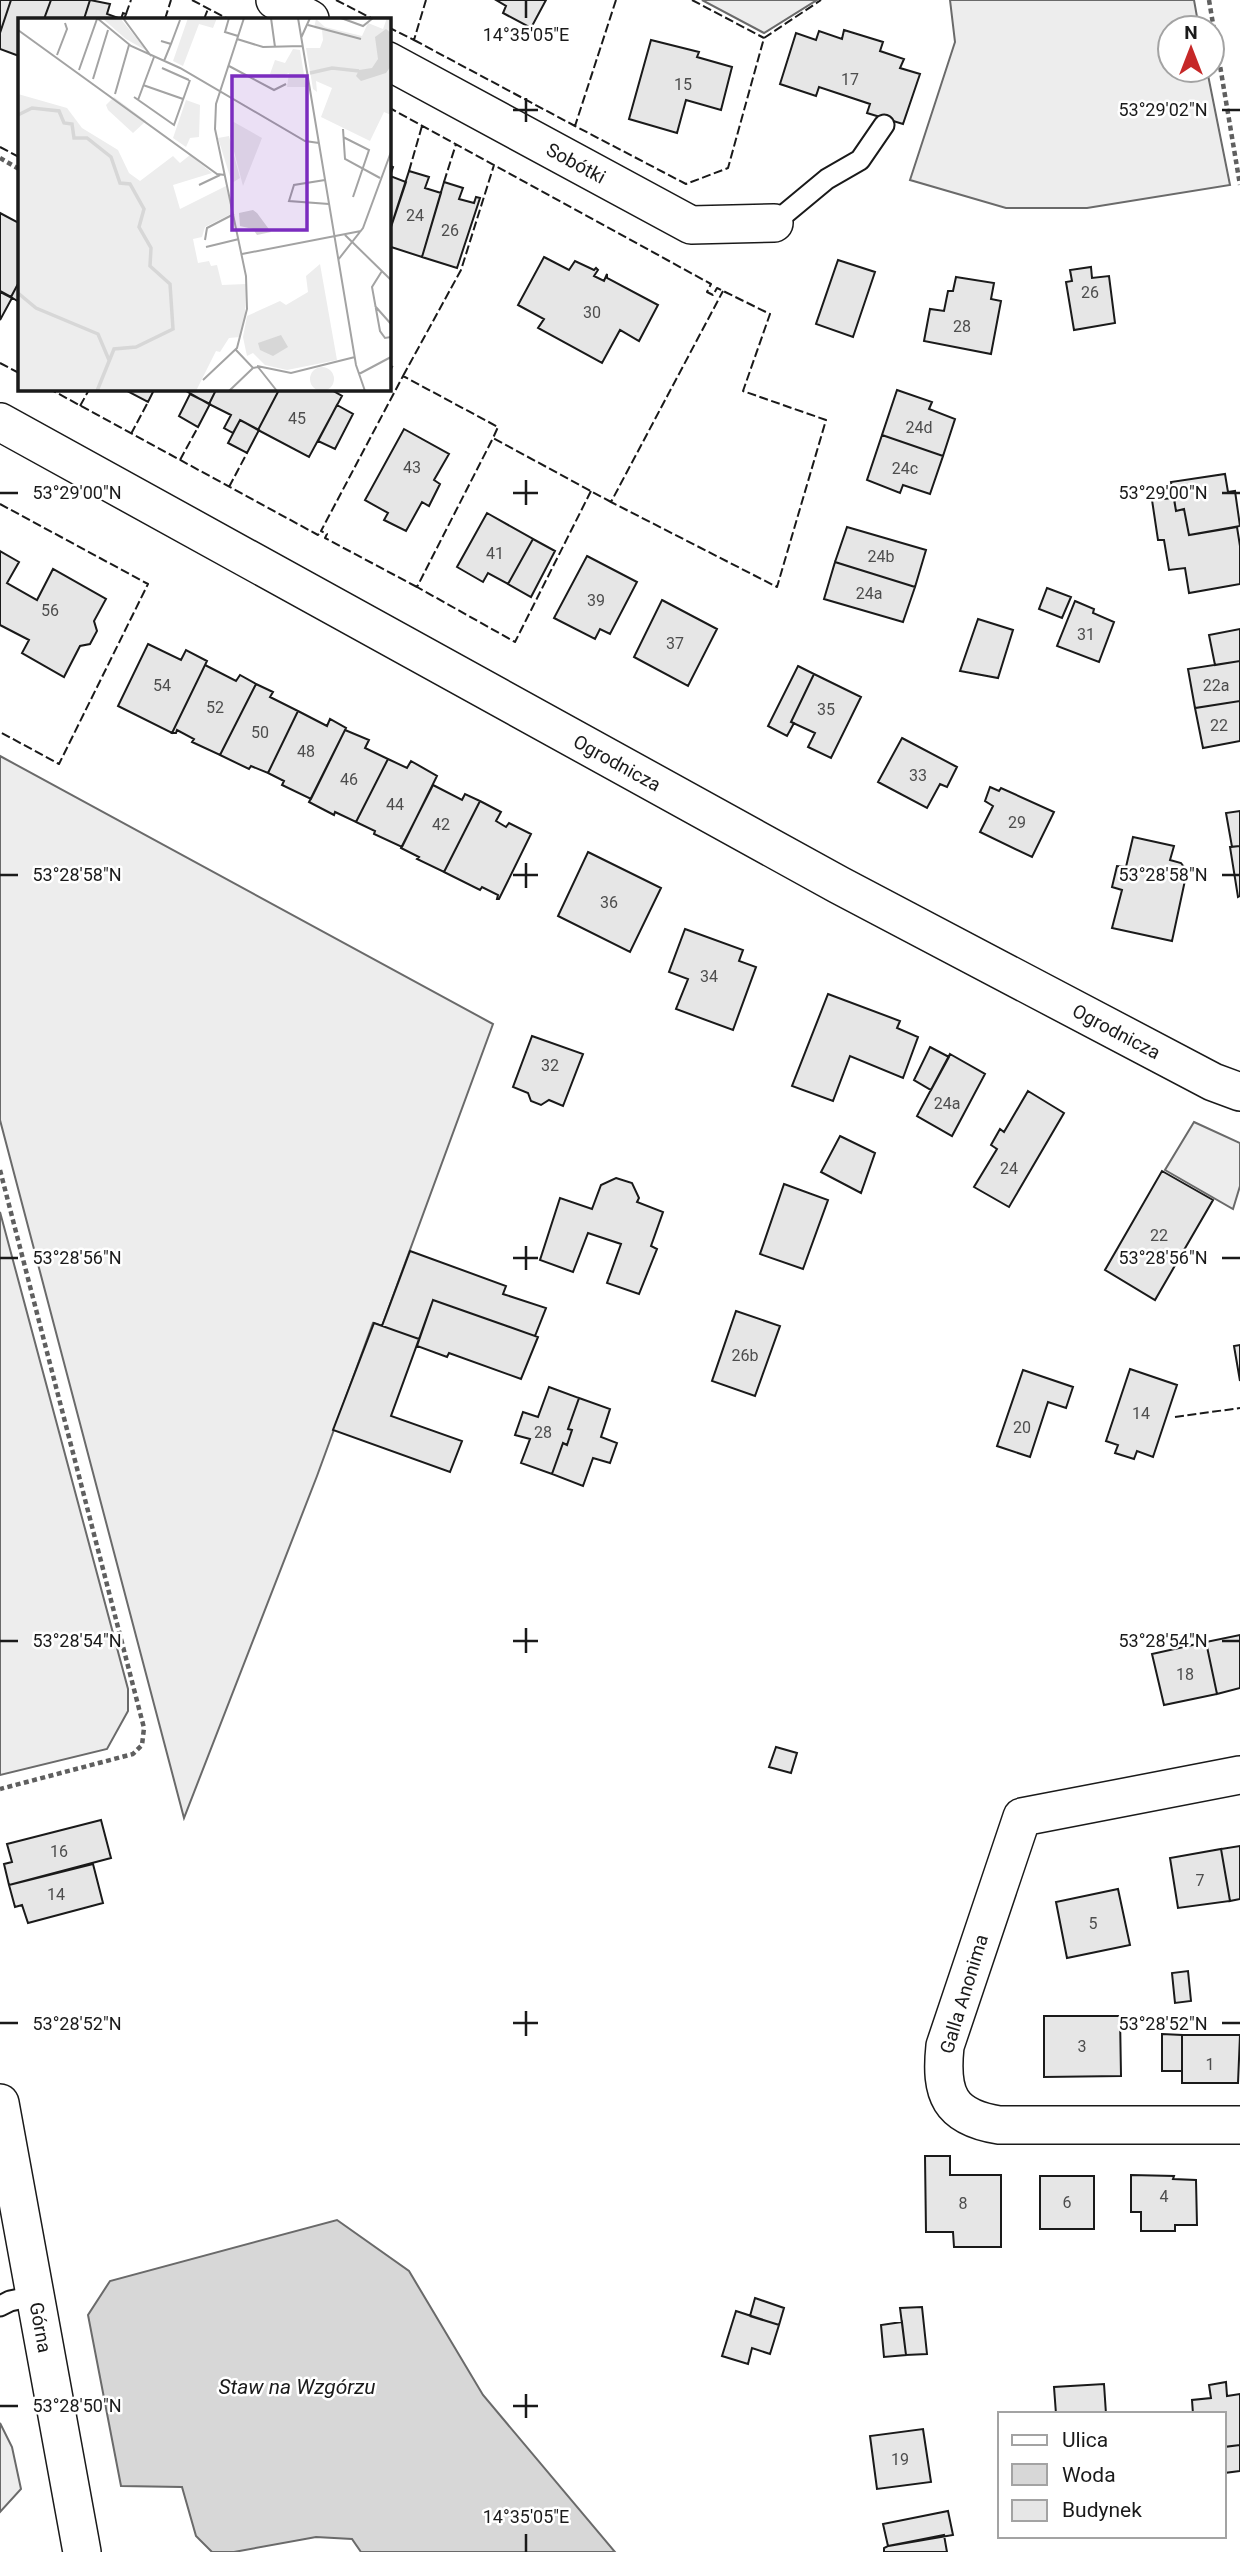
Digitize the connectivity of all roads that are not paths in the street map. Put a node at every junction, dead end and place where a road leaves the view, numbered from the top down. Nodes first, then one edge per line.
1 (275, 0) edge
2 (308, 18) edge
3 (390, 62) edge
4 (884, 125) dead end
5 (774, 223) joint
6 (0, 422) edge
7 (1240, 1092) edge
8 (1240, 1775) edge
9 (0, 2103) edge
10 (1240, 2125) edge
11 (17, 2301) edge
12 (82, 2552) edge

1 - 2 street
3 - 5 street, Sobótki
4 - 5 lane
6 - 7 street, Ogrodnicza
8 - 10 street, Galla Anonima
9 - 11 street, Górna
11 - 12 street, Górna

